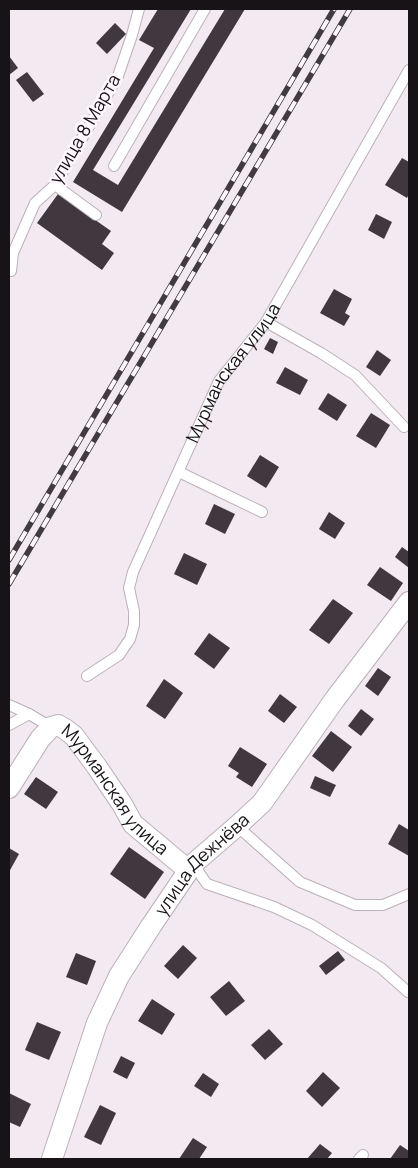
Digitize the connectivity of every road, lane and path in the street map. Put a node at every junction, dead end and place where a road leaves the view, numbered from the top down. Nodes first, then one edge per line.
1 (139, 9) edge
2 (205, 9) edge
3 (409, 70) edge
4 (114, 166) dead end
5 (56, 185) junction
6 (96, 215) dead end
7 (11, 272) dead end
8 (266, 322) junction
9 (404, 427) dead end
10 (179, 472) junction
11 (262, 512) dead end
12 (409, 602) edge
13 (87, 676) dead end
14 (9, 705) edge
15 (29, 714) junction
16 (9, 724) edge
17 (51, 727) junction
18 (9, 788) edge
19 (237, 826) junction
20 (190, 867) junction
21 (409, 894) edge
22 (408, 992) dead end
23 (52, 1159) edge

1 - 5 lane, улица 8 Марта
2 - 4 lane
3 - 8 lane, Мурманская улица
5 - 6 lane
5 - 7 lane, улица 8 Марта
8 - 9 lane
8 - 10 lane, Мурманская улица
10 - 11 lane
10 - 13 lane, Мурманская улица
12 - 19 street, улица Дежнёва
14 - 15 lane
15 - 16 lane
15 - 17 lane
17 - 18 street, Мурманская улица
17 - 20 street, Мурманская улица
19 - 20 street, улица Дежнёва
19 - 21 lane
20 - 22 lane
20 - 23 street, улица Дежнёва

